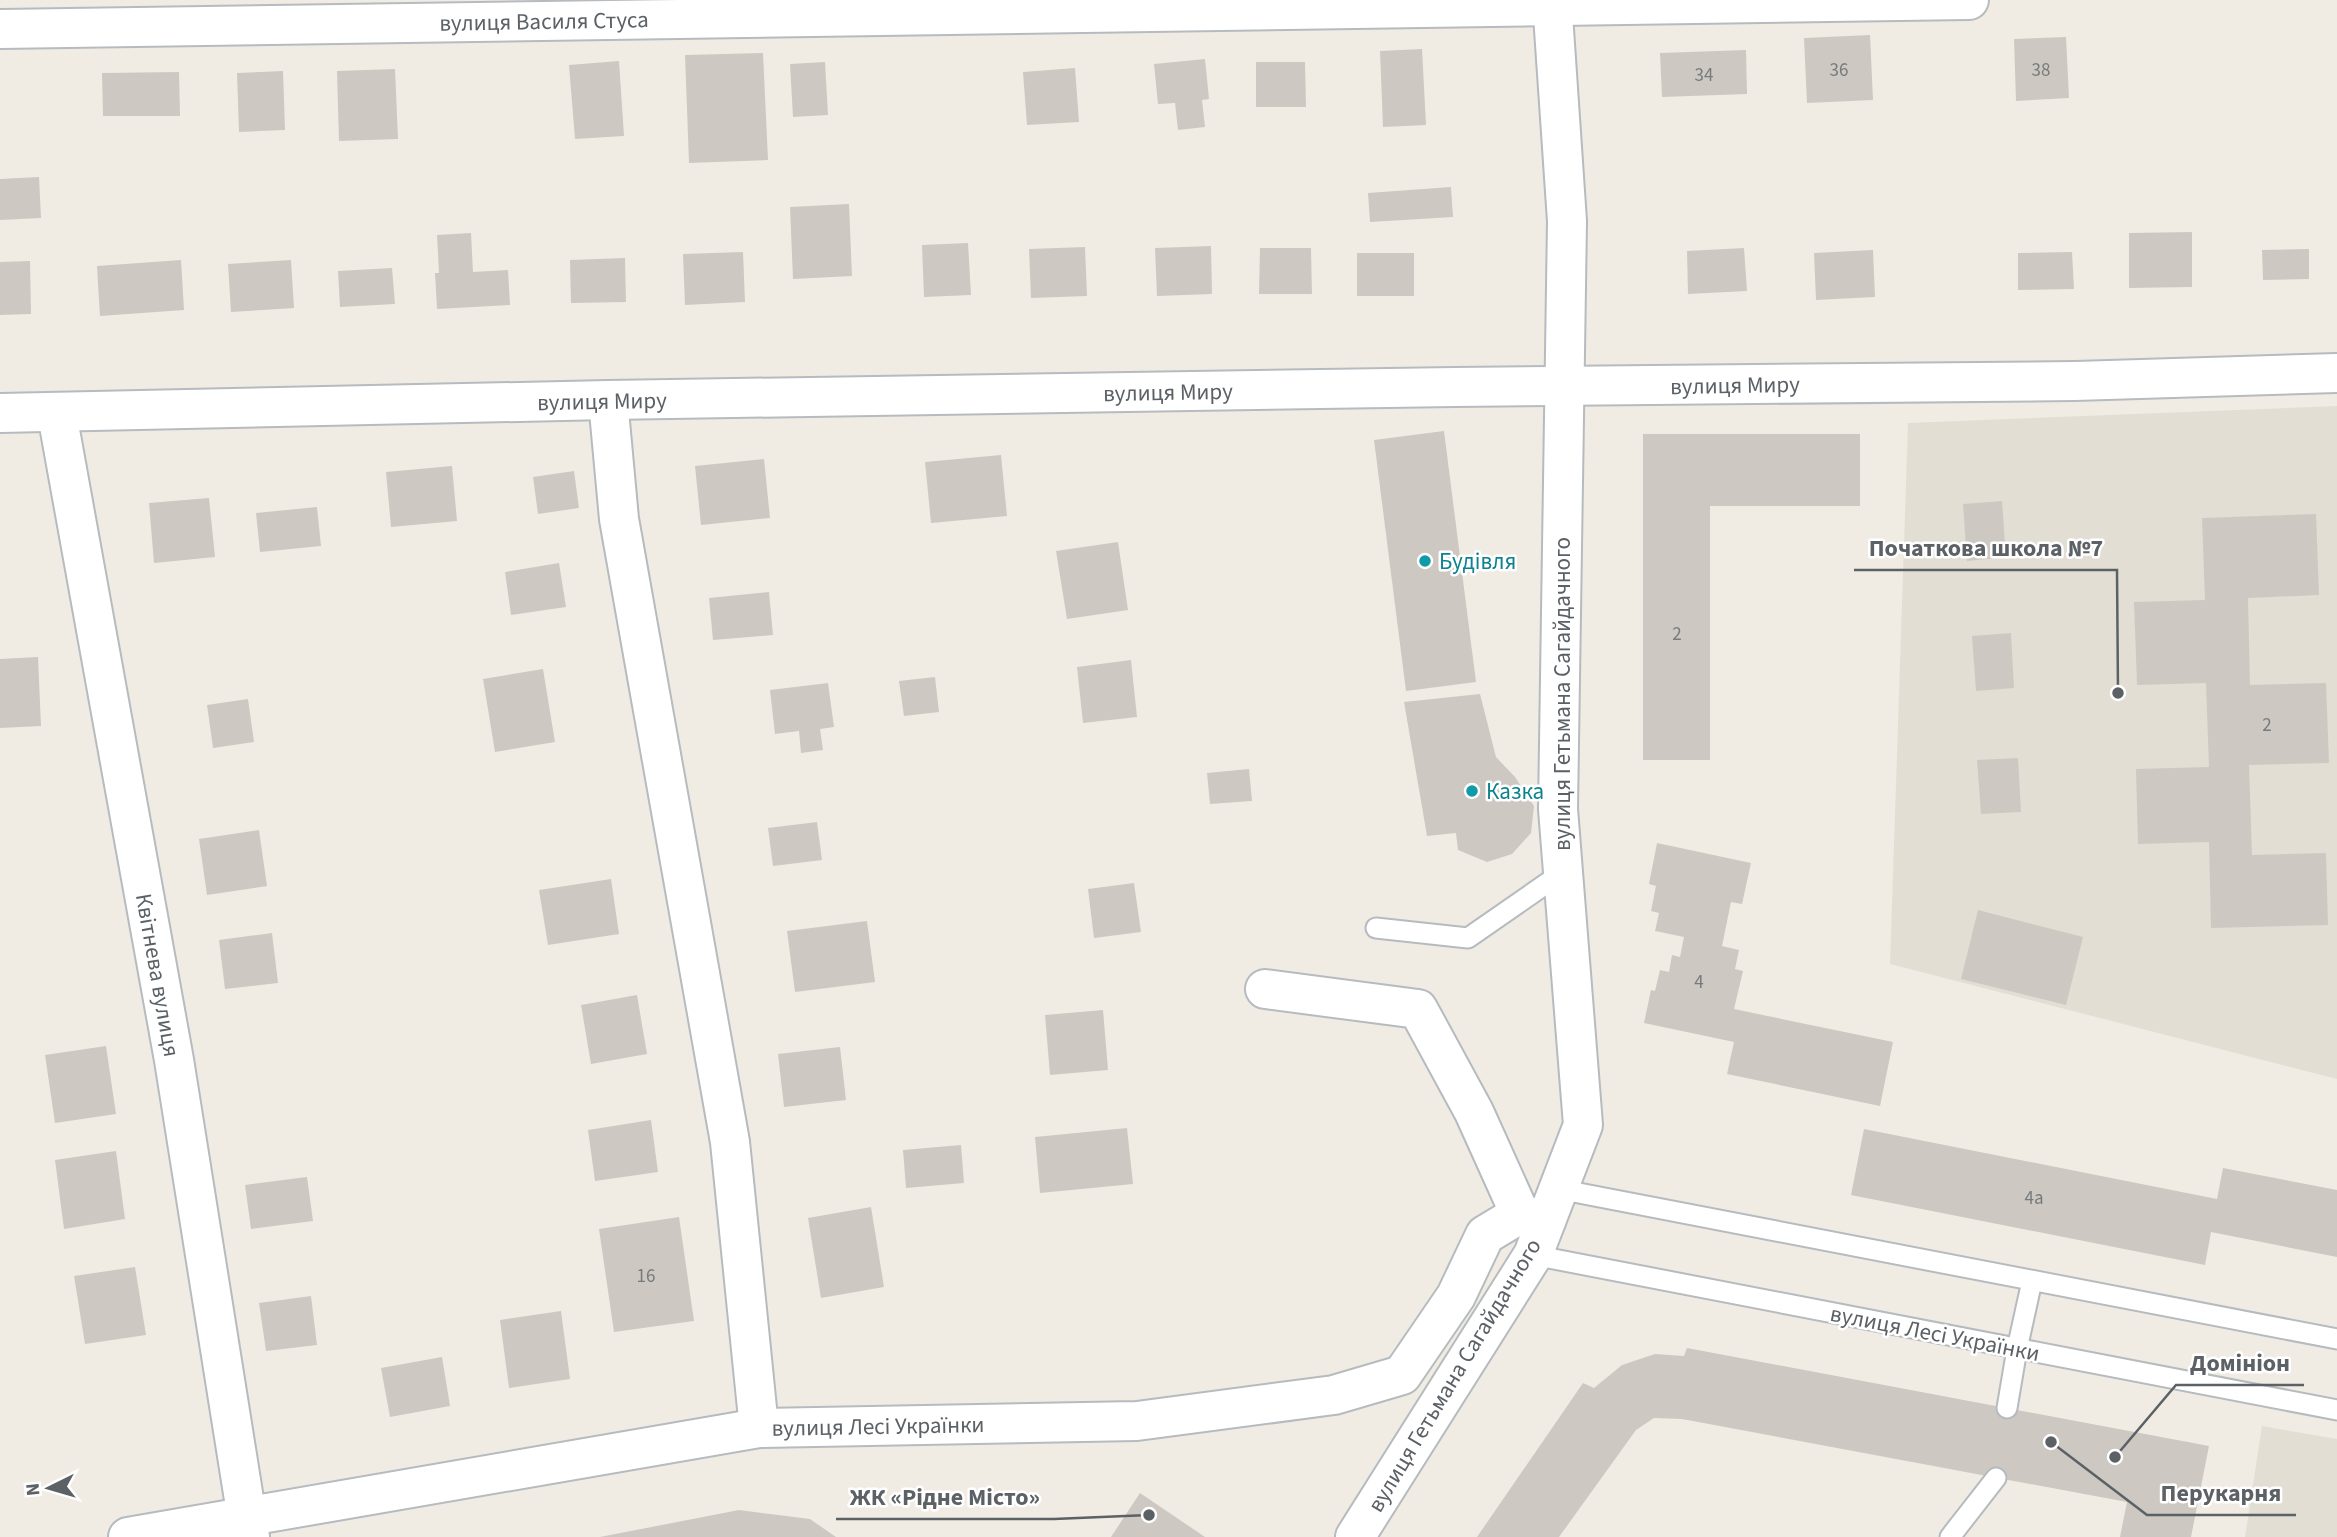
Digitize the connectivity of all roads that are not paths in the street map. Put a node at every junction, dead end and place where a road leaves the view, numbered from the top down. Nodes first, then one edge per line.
1 (1969, 0) edge
2 (1553, 3) edge
3 (0, 30) edge
4 (2337, 373) edge
5 (1564, 386) junction
6 (608, 400) junction
7 (0, 413) edge
8 (57, 414) junction
9 (1563, 872) junction
10 (1376, 928) dead end
11 (1265, 989) dead end
12 (1539, 1220) junction
13 (2032, 1281) junction
14 (2337, 1339) edge
15 (2017, 1349) junction
16 (2007, 1408) dead end
17 (2337, 1410) edge
18 (759, 1428) junction
19 (1996, 1478) dead end
20 (249, 1526) edge
21 (128, 1537) edge
22 (1355, 1537) edge
23 (1950, 1537) edge

1 - 2 street, вулиця Василя Стуса
2 - 3 street, вулиця Василя Стуса
2 - 5 street, вулиця Гетьмана Сагайдачного
4 - 5 street, вулиця Миру
5 - 6 street, вулиця Миру
5 - 9 street, вулиця Гетьмана Сагайдачного
6 - 8 street, вулиця Миру
6 - 18 street
7 - 8 street, вулиця Миру
8 - 20 street, Квітнева вулиця
9 - 10 lane
9 - 12 street, вулиця Гетьмана Сагайдачного
11 - 12 street
12 - 13 lane
12 - 15 lane, вулиця Лесі Українки
12 - 18 street, вулиця Лесі Українки
12 - 22 street, вулиця Гетьмана Сагайдачного
13 - 14 lane
13 - 15 lane
15 - 16 lane
15 - 17 lane, вулиця Лесі Українки
18 - 20 street, вулиця Лесі Українки
19 - 23 lane
20 - 21 street, вулиця Лесі Українки

